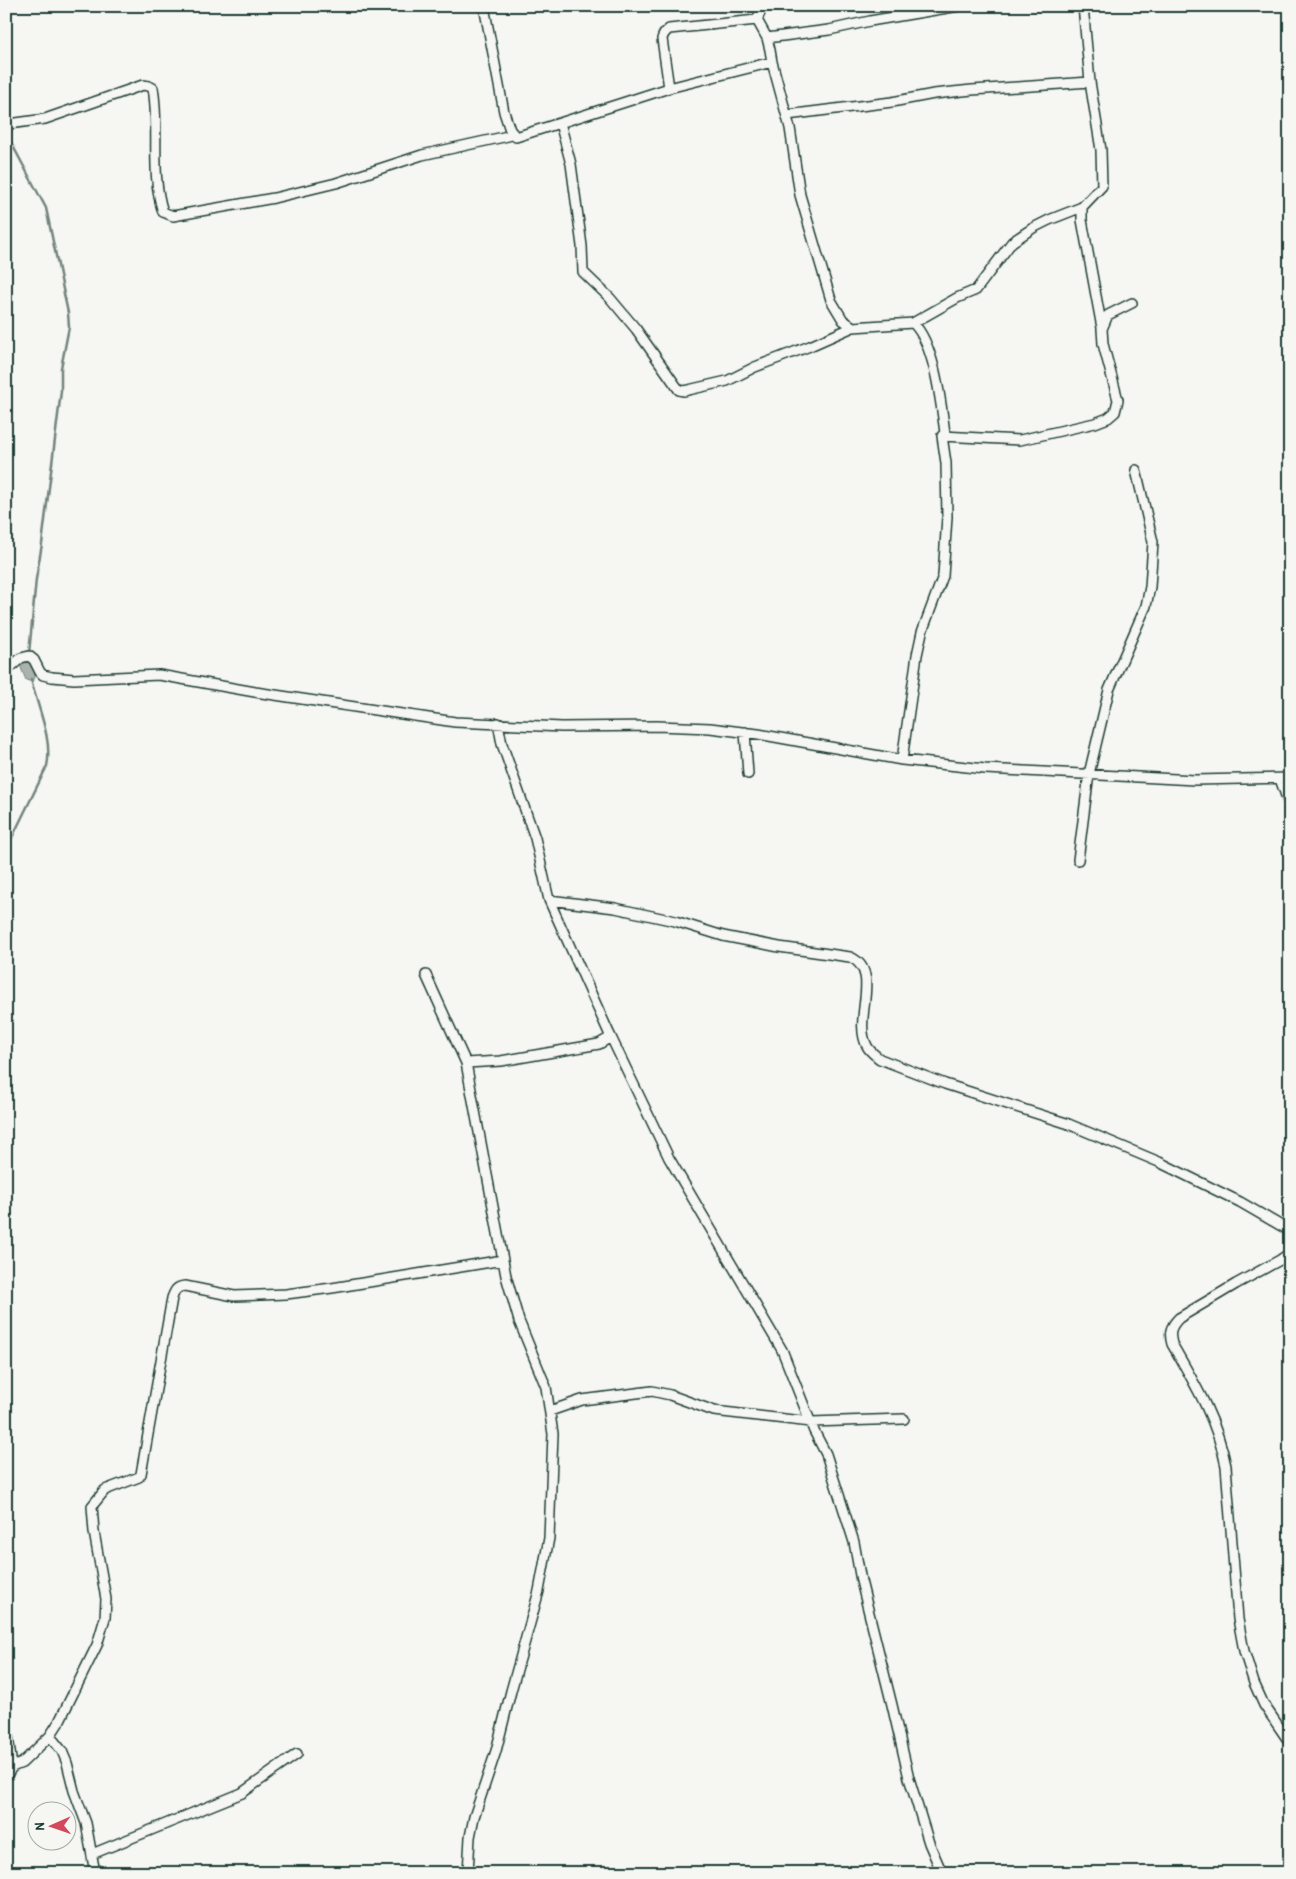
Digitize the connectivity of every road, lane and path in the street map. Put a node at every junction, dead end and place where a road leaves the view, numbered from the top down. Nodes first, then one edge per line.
1 (484, 6) edge
2 (756, 6) edge
3 (959, 6) edge
4 (1083, 6) edge
5 (918, 10) edge
6 (758, 20) junction
7 (767, 38) junction
8 (772, 62) junction
9 (1090, 82) junction
10 (669, 88) junction
11 (787, 116) junction
12 (560, 123) junction
13 (9, 124) dead end
14 (511, 134) junction
15 (1082, 207) junction
16 (1132, 303) dead end
17 (913, 323) junction
18 (853, 327) junction
19 (1102, 329) junction
20 (942, 436) junction
21 (1136, 470) dead end
22 (6, 671) edge
23 (498, 723) junction
24 (744, 732) junction
25 (902, 760) junction
26 (748, 774) dead end
27 (1089, 774) junction
28 (1285, 779) edge
29 (1290, 807) edge
30 (1078, 860) dead end
31 (550, 900) junction
32 (426, 975) dead end
33 (609, 1032) junction
34 (466, 1063) junction
35 (1288, 1226) edge
36 (1290, 1253) edge
37 (503, 1260) junction
38 (550, 1411) junction
39 (904, 1419) dead end
40 (811, 1422) junction
41 (6, 1720) edge
42 (50, 1736) junction
43 (1290, 1743) edge
44 (297, 1754) dead end
45 (12, 1767) junction
46 (6, 1777) edge
47 (92, 1854) junction
48 (95, 1873) edge
49 (468, 1873) edge
50 (942, 1873) edge

1 - 14 street
2 - 6 street
3 - 5 street
4 - 9 street
5 - 7 street
6 - 7 street
6 - 10 street
7 - 8 street
8 - 10 street
8 - 11 street
9 - 11 street
9 - 15 street
10 - 12 street
11 - 18 street
12 - 14 street
12 - 18 street
13 - 14 street
15 - 17 street
15 - 19 street
16 - 19 street
17 - 18 street
17 - 20 street
19 - 20 street
20 - 25 street
21 - 27 street
22 - 23 street
23 - 24 street
23 - 31 street
24 - 25 street
24 - 26 street
25 - 27 street
27 - 28 street
27 - 30 street
28 - 29 street
31 - 33 street
31 - 35 street
32 - 34 street
33 - 34 street
33 - 40 street
34 - 37 street
36 - 43 street
37 - 38 street
37 - 42 street
38 - 40 street
38 - 49 street
39 - 40 street
40 - 50 street
41 - 45 street
42 - 45 street
42 - 47 street
44 - 47 street
45 - 46 street
47 - 48 street

